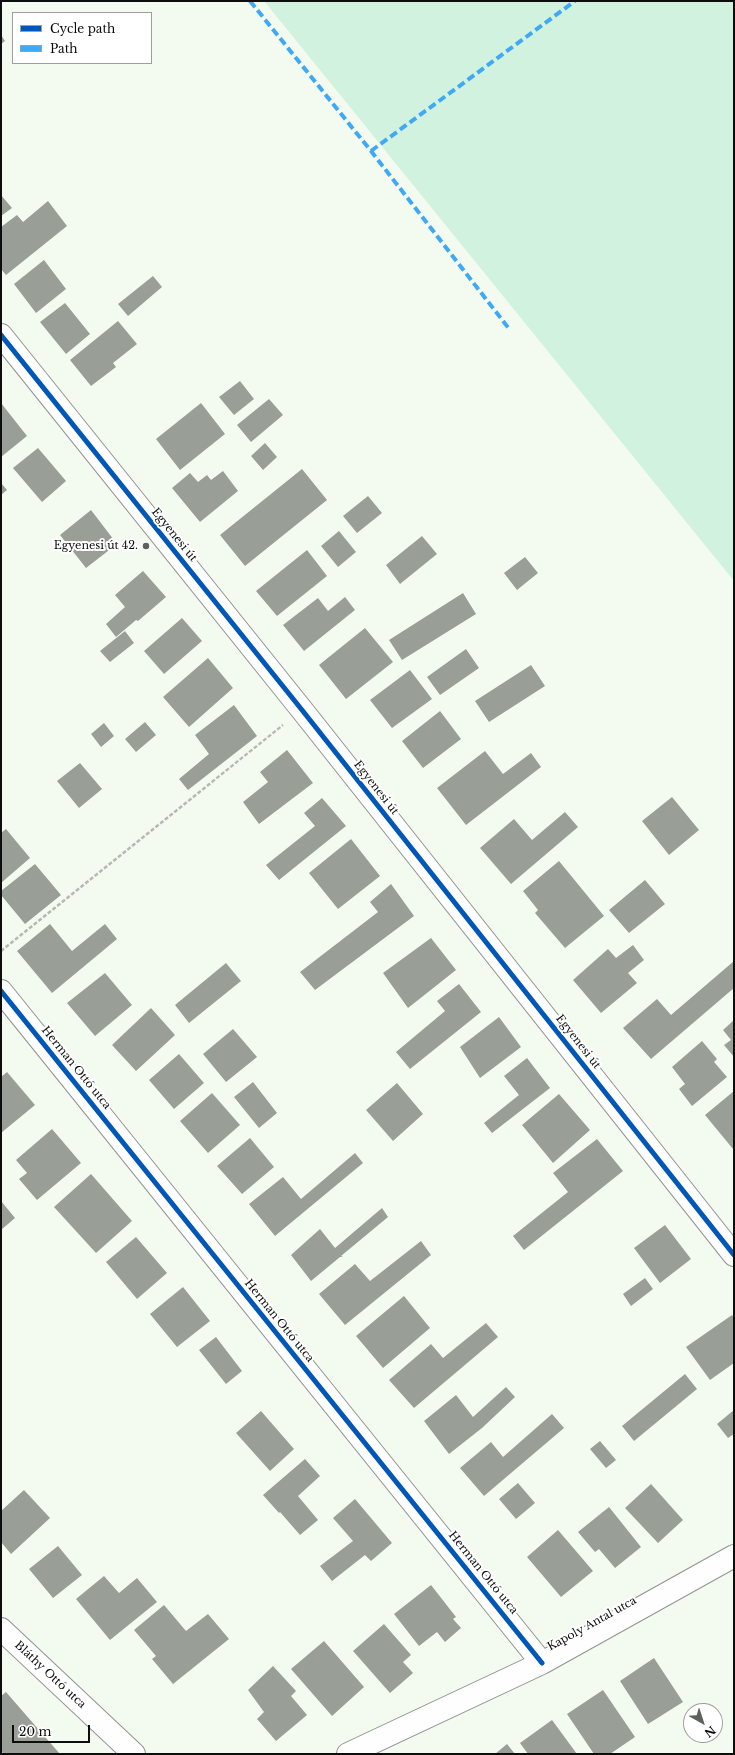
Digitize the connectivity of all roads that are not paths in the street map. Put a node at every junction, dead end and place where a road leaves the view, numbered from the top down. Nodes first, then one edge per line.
1 (1, 335) edge
2 (1, 991) edge
3 (734, 1255) edge
4 (734, 1556) edge
5 (1, 1629) edge
6 (542, 1663) junction
7 (134, 1754) edge
8 (348, 1754) edge

1 - 3 street, Egyenesi út
2 - 6 street, Herman Ottó utca
4 - 6 street, Kapoly Antal utca
5 - 7 street, Bláthy Ottó utca
6 - 8 street, Kapoly Antal utca

